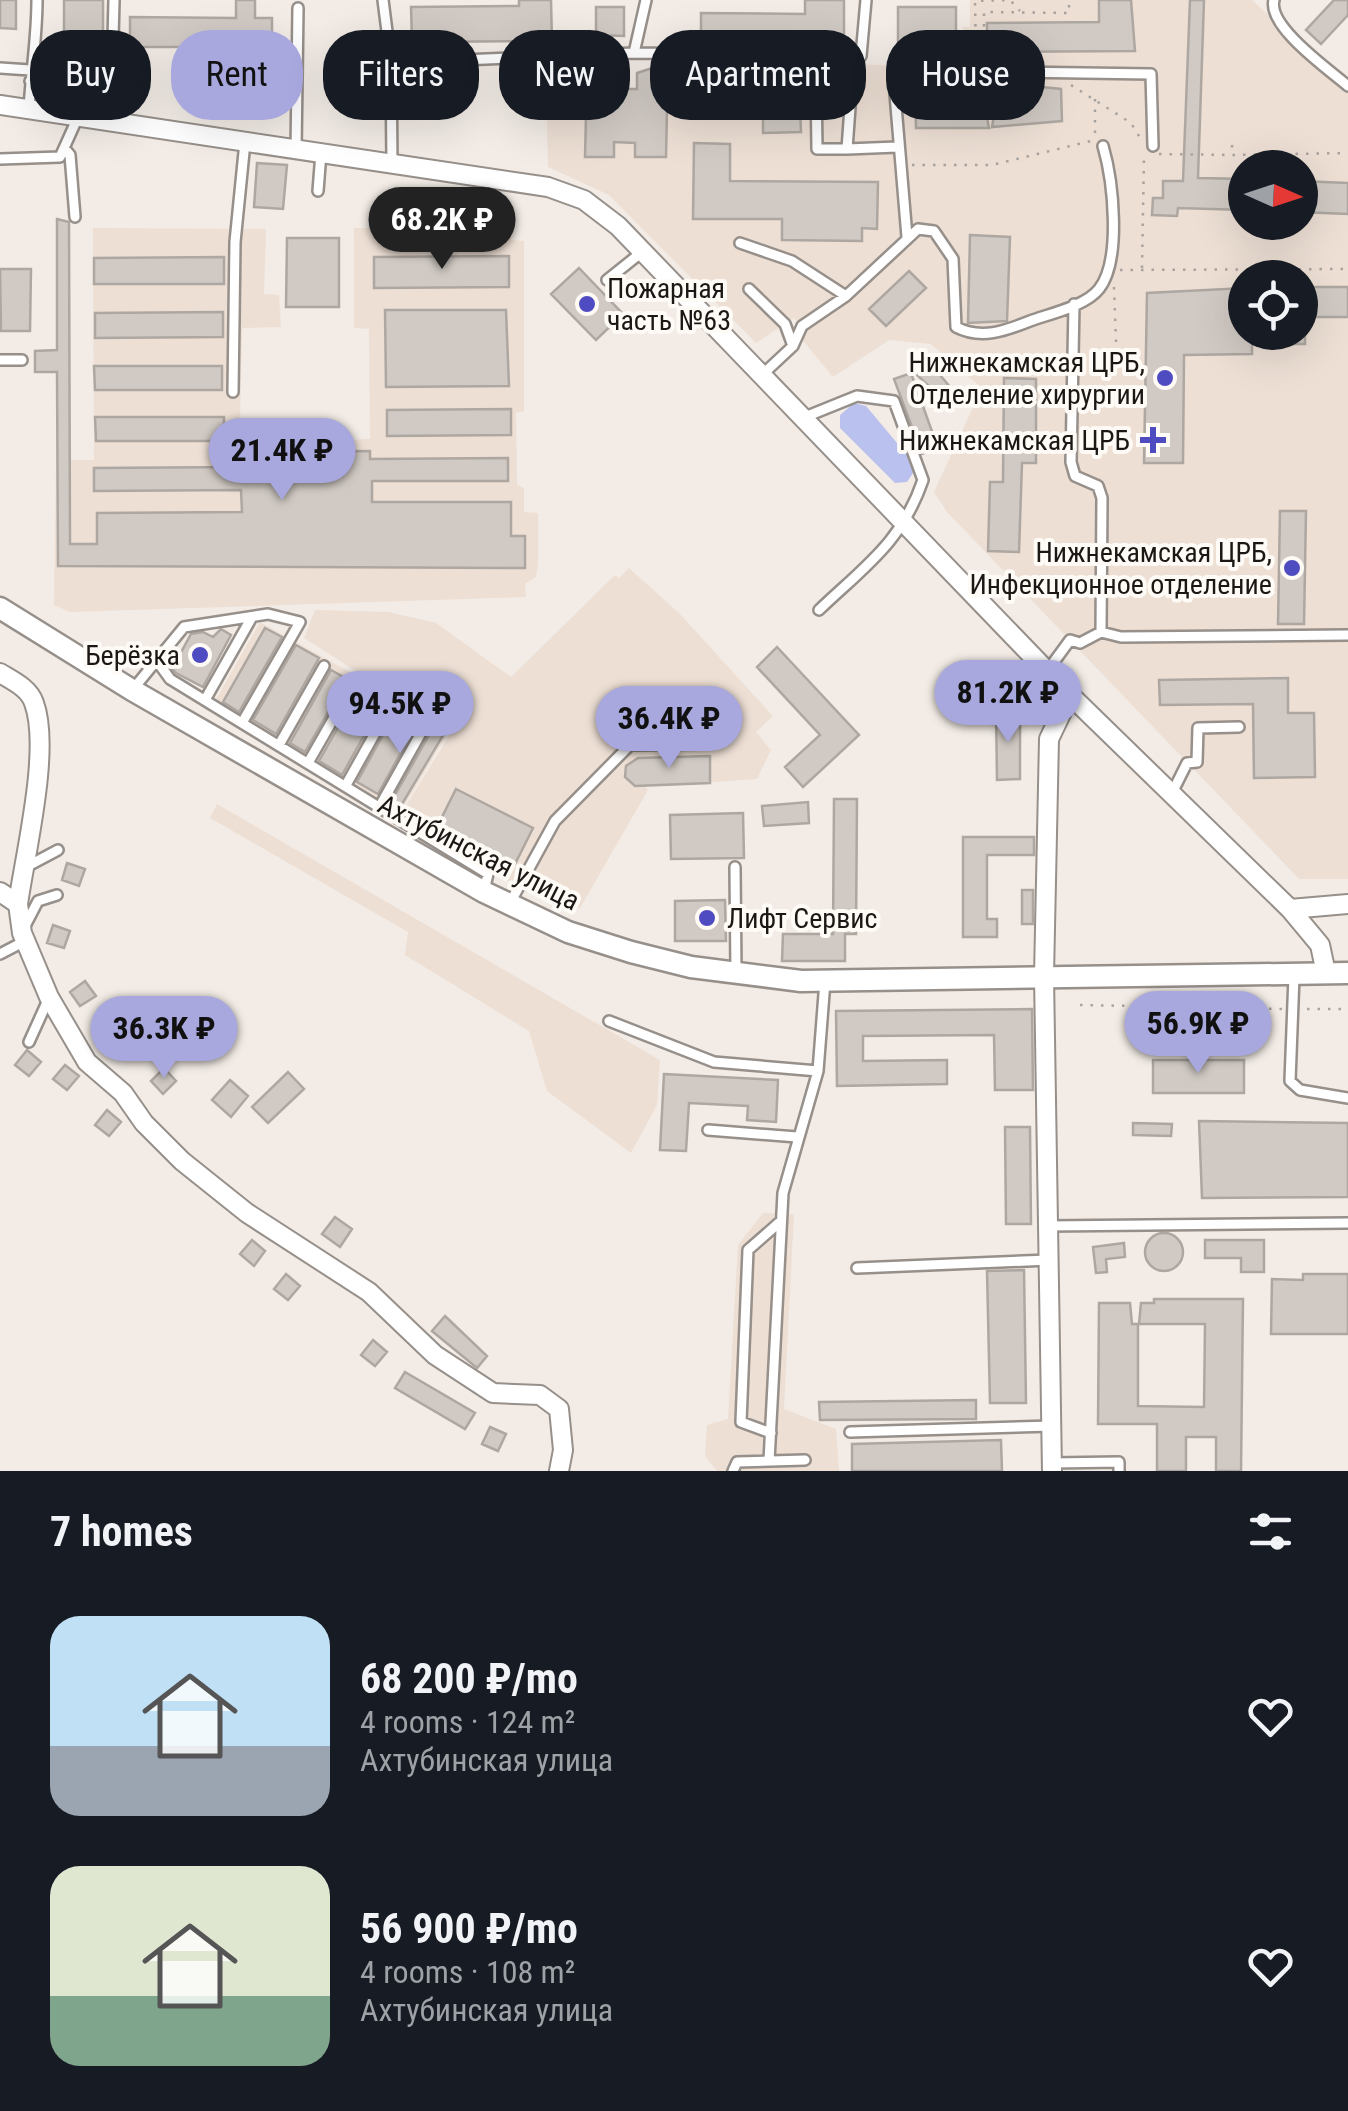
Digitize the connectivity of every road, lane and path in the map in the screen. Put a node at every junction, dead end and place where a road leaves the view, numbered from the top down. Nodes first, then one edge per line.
1 (38, 0) edge
2 (114, 0) edge
3 (383, 0) edge
4 (646, 0) edge
5 (866, 0) edge
6 (1274, 0) edge
7 (298, 8) dead end
8 (1022, 12) dead end
9 (37, 30) edge
10 (113, 30) edge
11 (387, 30) edge
12 (863, 30) edge
13 (976, 30) edge
14 (634, 53) junction
15 (650, 53) edge
16 (479, 59) edge
17 (0, 68) edge
18 (30, 70) edge
19 (30, 81) edge
20 (1348, 86) edge
21 (1095, 98) dead end
22 (0, 105) edge
23 (29, 110) joint
24 (77, 120) edge
25 (98, 120) edge
26 (392, 120) edge
27 (817, 120) edge
28 (849, 120) edge
29 (245, 142) junction
30 (1232, 145) dead end
31 (1104, 146) dead end
32 (1153, 146) dead end
33 (897, 147) junction
34 (65, 149) junction
35 (847, 149) junction
36 (296, 150) junction
37 (1348, 153) edge
38 (322, 154) junction
39 (1144, 154) dead end
40 (0, 159) edge
41 (392, 164) junction
42 (903, 165) dead end
43 (318, 191) dead end
44 (75, 216) dead end
45 (907, 238) junction
46 (740, 243) dead end
47 (642, 252) junction
48 (1348, 269) edge
49 (1142, 270) junction
50 (607, 280) dead end
51 (750, 289) dead end
52 (846, 296) junction
53 (1074, 304) junction
54 (1116, 342) dead end
55 (794, 346) junction
56 (0, 360) edge
57 (22, 360) dead end
58 (762, 375) junction
59 (233, 392) dead end
60 (806, 417) junction
61 (905, 522) junction
62 (0, 608) edge
63 (819, 610) dead end
64 (252, 616) junction
65 (1102, 632) junction
66 (1348, 634) edge
67 (157, 661) junction
68 (324, 666) dead end
69 (1047, 671) junction
70 (0, 673) edge
71 (356, 679) dead end
72 (132, 690) junction
73 (1070, 695) junction
74 (205, 700) junction
75 (388, 710) dead end
76 (242, 723) junction
77 (1239, 726) dead end
78 (422, 731) dead end
79 (700, 744) dead end
80 (279, 745) junction
81 (308, 762) junction
82 (346, 785) junction
83 (1170, 795) junction
84 (380, 806) junction
85 (58, 850) dead end
86 (735, 867) dead end
87 (24, 868) junction
88 (0, 892) edge
89 (484, 892) junction
90 (57, 895) dead end
91 (18, 904) junction
92 (1348, 904) edge
93 (509, 906) junction
94 (1290, 909) junction
95 (23, 937) junction
96 (0, 954) edge
97 (1294, 973) junction
98 (1326, 973) junction
99 (1348, 973) edge
100 (736, 974) junction
101 (1044, 976) junction
102 (825, 982) junction
103 (49, 998) junction
104 (1080, 1005) dead end
105 (1291, 1008) junction
106 (1348, 1009) edge
107 (609, 1021) dead end
108 (29, 1042) dead end
109 (818, 1071) junction
110 (1348, 1098) edge
111 (708, 1130) dead end
112 (796, 1136) junction
113 (782, 1222) junction
114 (1348, 1223) edge
115 (1048, 1226) junction
116 (1049, 1260) junction
117 (857, 1268) dead end
118 (1052, 1426) junction
119 (850, 1432) dead end
120 (771, 1433) junction
121 (805, 1460) dead end
122 (769, 1461) junction
123 (1052, 1467) edge
124 (559, 1471) edge
125 (733, 1471) edge
126 (1119, 1471) edge

1 - 9 lane
2 - 10 lane
3 - 11 lane
4 - 14 lane
5 - 12 lane
6 - 20 lane
7 - 36 lane
8 - 13 path
14 - 15 lane
14 - 16 lane
17 - 18 lane
19 - 23 lane
21 - 42 path
22 - 23 street
24 - 34 lane
25 - 29 street
26 - 41 lane
27 - 35 lane
28 - 35 lane
29 - 36 street
29 - 59 lane
30 - 37 path
31 - 53 lane
32 - 33 lane
33 - 35 lane
33 - 45 lane
34 - 40 lane
34 - 44 lane
36 - 38 street
38 - 41 street
38 - 43 lane
39 - 49 path
41 - 47 street
45 - 52 lane
45 - 53 lane
46 - 52 lane
47 - 50 lane
47 - 58 street
48 - 49 path
49 - 54 path
51 - 55 lane
52 - 55 lane
53 - 65 lane
55 - 58 lane
56 - 57 lane
58 - 60 street
60 - 61 street
60 - 61 lane
61 - 63 lane
61 - 69 street
62 - 72 street, Ахтубинская улица
64 - 67 lane
64 - 74 lane
64 - 76 lane
65 - 66 lane
65 - 69 lane
67 - 72 lane
67 - 74 lane
68 - 80 lane
69 - 73 street
70 - 87 street
71 - 81 lane
72 - 89 street, Ахтубинская улица
73 - 83 street
73 - 101 street
74 - 76 lane
75 - 82 lane
76 - 80 lane
77 - 83 lane
78 - 84 lane
79 - 93 lane
80 - 81 lane
81 - 82 lane
82 - 84 lane
83 - 94 street
84 - 89 lane
85 - 87 lane
86 - 100 lane
87 - 91 street
88 - 91 street
89 - 93 street, Ахтубинская улица
90 - 95 lane
91 - 95 street
92 - 94 street
93 - 100 street, Ахтубинская улица
94 - 98 street
95 - 96 lane
95 - 103 street
97 - 98 street, Ахтубинская улица
97 - 101 street, Ахтубинская улица
97 - 105 lane
98 - 99 street, Ахтубинская улица
100 - 102 street, Ахтубинская улица
101 - 102 street, Ахтубинская улица
101 - 115 street
102 - 109 lane
103 - 108 lane
103 - 124 street
104 - 105 path
105 - 106 path
105 - 110 lane
107 - 109 lane
109 - 112 lane
111 - 112 lane
112 - 113 lane
113 - 120 lane
113 - 120 lane
114 - 115 lane
115 - 116 street
116 - 117 lane
116 - 118 street
118 - 119 lane
118 - 123 street
120 - 122 lane
121 - 122 lane
122 - 125 lane
123 - 126 lane

